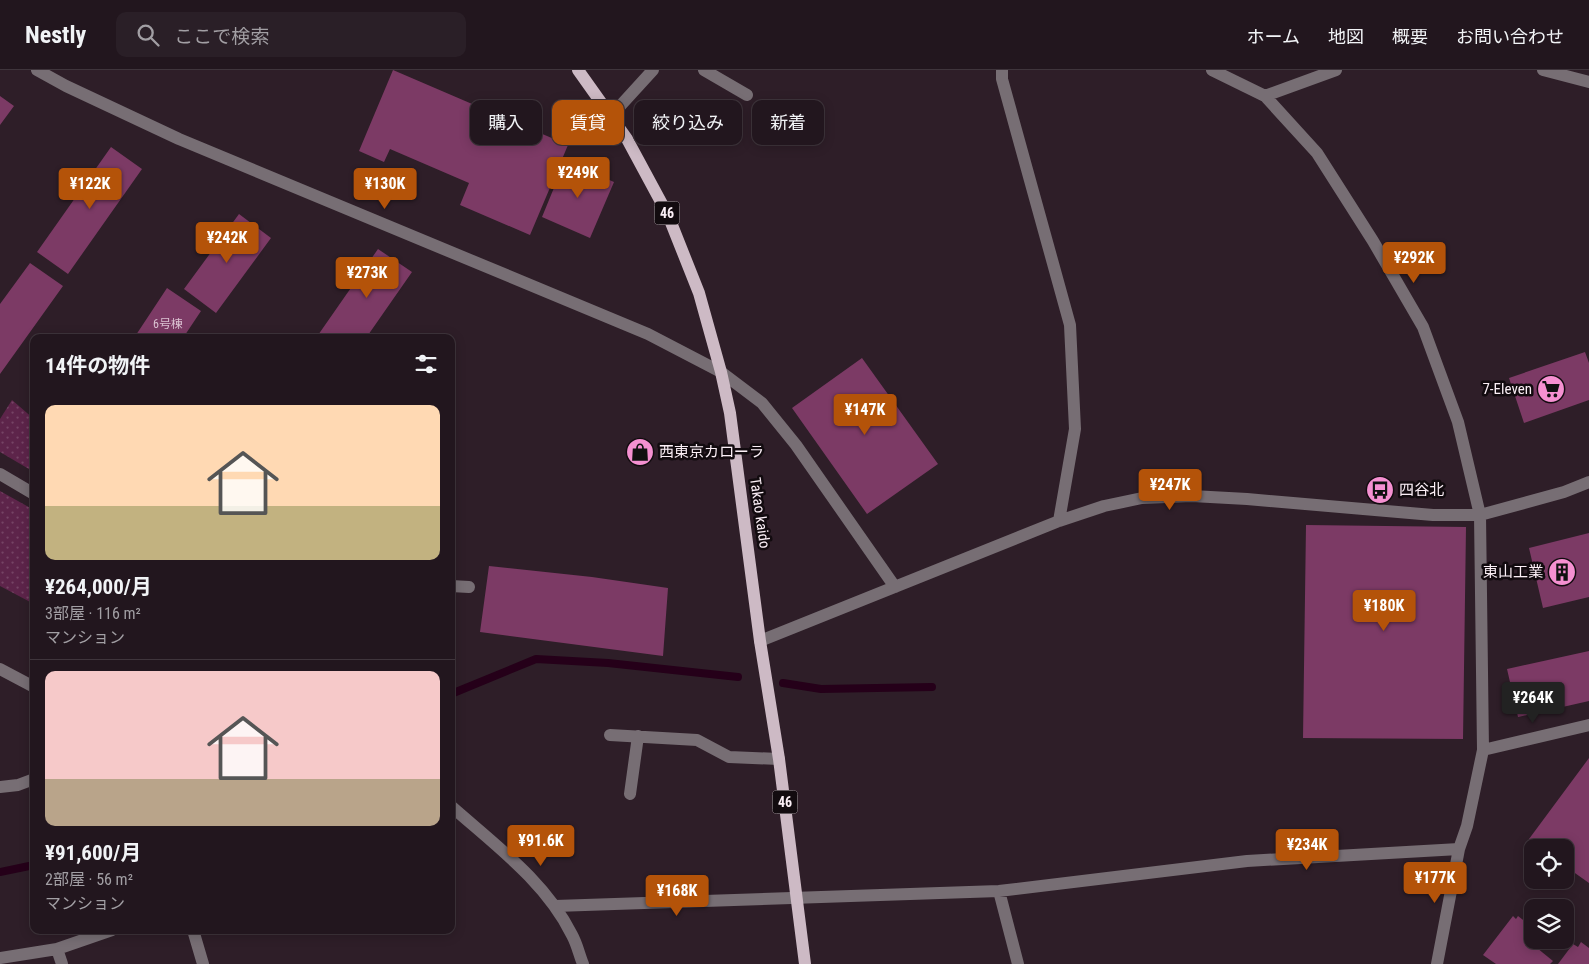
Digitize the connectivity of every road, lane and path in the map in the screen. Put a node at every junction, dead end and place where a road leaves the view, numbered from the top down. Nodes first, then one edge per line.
1 (37, 70) edge
2 (578, 70) edge
3 (653, 70) edge
4 (704, 70) edge
5 (1002, 70) edge
6 (1212, 70) edge
7 (1336, 70) edge
8 (1543, 70) edge
9 (1589, 82) edge
10 (747, 96) dead end
11 (1265, 96) junction
12 (600, 100) edge
13 (624, 102) edge
14 (624, 135) edge
15 (721, 372) junction
16 (0, 474) edge
17 (1589, 482) edge
18 (30, 492) edge
19 (1480, 515) junction
20 (1059, 521) junction
21 (455, 586) edge
22 (469, 587) dead end
23 (895, 587) junction
24 (760, 641) junction
25 (0, 669) edge
26 (30, 684) edge
27 (1589, 725) edge
28 (610, 734) dead end
29 (638, 736) junction
30 (1483, 750) junction
31 (779, 759) junction
32 (30, 781) edge
33 (0, 787) edge
34 (630, 794) dead end
35 (455, 810) edge
36 (1459, 849) junction
37 (999, 891) junction
38 (798, 899) junction
39 (555, 906) junction
40 (100, 934) edge
41 (194, 934) edge
42 (57, 949) junction
43 (0, 958) edge
44 (62, 964) edge
45 (203, 964) edge
46 (583, 964) edge
47 (805, 964) edge
48 (1018, 964) edge
49 (1437, 964) edge

1 - 15 street
2 - 12 main road, Takao kaido / 46
3 - 13 street
4 - 10 street
5 - 20 street
6 - 11 street
7 - 11 street
8 - 9 street
11 - 19 street
14 - 15 main road, Takao kaido / 46
15 - 23 street
15 - 24 main road, Takao kaido / 46
16 - 18 street
17 - 19 street
19 - 20 street
19 - 30 street
20 - 23 street
21 - 22 street
23 - 24 street
24 - 31 main road, Takao kaido / 46
25 - 26 street
27 - 30 street
28 - 29 street
29 - 31 street
29 - 34 street
30 - 36 street
31 - 38 main road, Takao kaido / 46
32 - 33 street
35 - 39 street
36 - 37 street
36 - 49 street
37 - 38 street
37 - 48 street
38 - 39 street
38 - 47 main road, Takao kaido / 46
39 - 46 street
40 - 42 street
41 - 45 street
42 - 43 street
42 - 44 street

